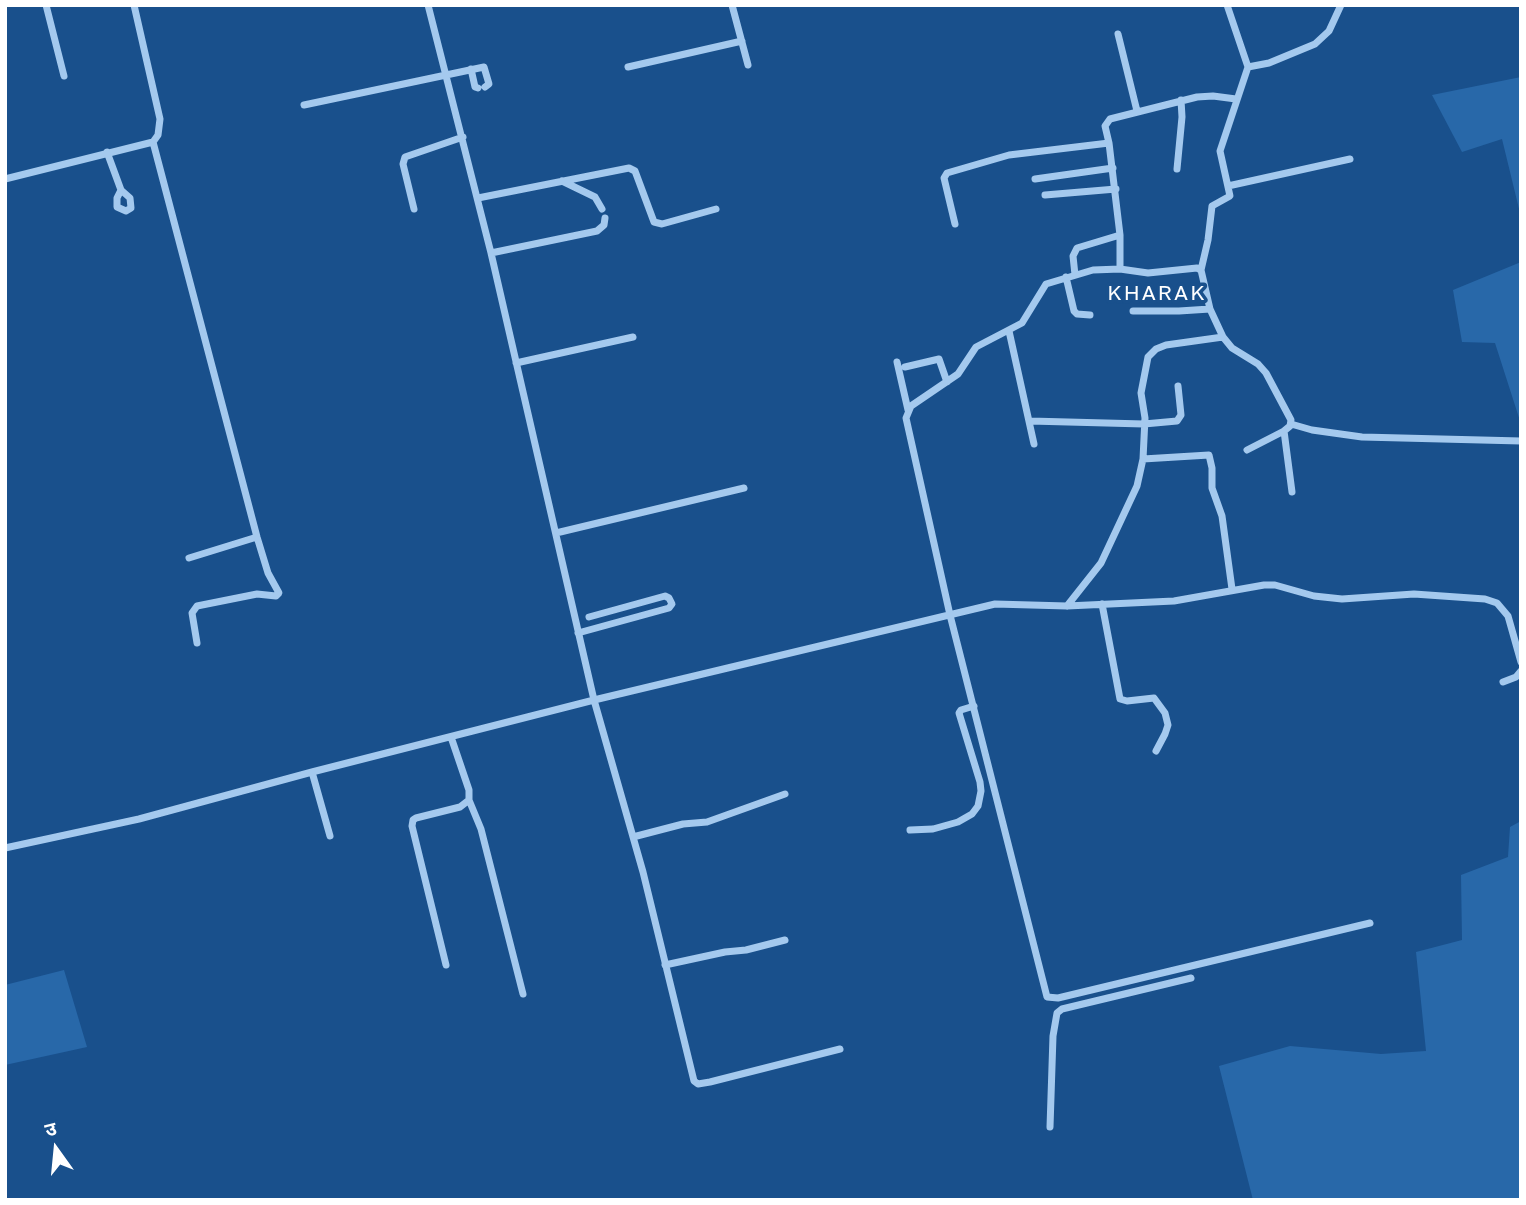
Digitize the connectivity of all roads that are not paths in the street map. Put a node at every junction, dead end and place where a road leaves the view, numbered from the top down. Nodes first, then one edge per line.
1 (46, 5) edge
2 (134, 5) edge
3 (428, 5) edge
4 (732, 5) edge
5 (1227, 5) edge
6 (1341, 5) edge
7 (1118, 34) dead end
8 (742, 41) junction
9 (748, 65) dead end
10 (628, 67) dead end
11 (1248, 67) junction
12 (471, 69) junction
13 (447, 74) junction
14 (64, 76) dead end
15 (1236, 99) junction
16 (1181, 100) junction
17 (304, 105) dead end
18 (1138, 111) junction
19 (463, 138) junction
20 (153, 142) junction
21 (1109, 143) junction
22 (107, 152) junction
23 (1350, 159) dead end
24 (1113, 168) junction
25 (1177, 169) dead end
26 (5, 179) edge
27 (1035, 179) dead end
28 (561, 181) junction
29 (1228, 186) junction
30 (1116, 189) junction
31 (121, 190) dead end
32 (1045, 195) dead end
33 (478, 198) junction
34 (414, 209) dead end
35 (602, 209) dead end
36 (716, 209) dead end
37 (605, 218) dead end
38 (955, 225) dead end
39 (1120, 234) junction
40 (491, 253) junction
41 (1120, 269) junction
42 (1201, 270) junction
43 (1070, 276) junction
44 (1210, 309) junction
45 (1133, 311) dead end
46 (1090, 315) dead end
47 (1009, 331) junction
48 (633, 337) dead end
49 (1223, 337) junction
50 (897, 362) dead end
51 (516, 363) junction
52 (905, 367) dead end
53 (947, 382) junction
54 (1178, 386) dead end
55 (908, 410) junction
56 (1030, 421) junction
57 (1144, 424) junction
58 (1291, 424) junction
59 (1284, 431) junction
60 (1521, 441) edge
61 (1034, 444) dead end
62 (1247, 450) dead end
63 (1143, 459) junction
64 (744, 488) dead end
65 (1292, 492) dead end
66 (556, 533) junction
67 (257, 537) junction
68 (189, 558) dead end
69 (1232, 589) junction
70 (1102, 604) junction
71 (1067, 606) junction
72 (950, 615) junction
73 (589, 617) dead end
74 (578, 633) junction
75 (197, 643) dead end
76 (1521, 662) edge
77 (1521, 671) edge
78 (1503, 682) dead end
79 (594, 700) junction
80 (974, 706) junction
81 (451, 737) junction
82 (1156, 751) dead end
83 (312, 772) junction
84 (785, 794) dead end
85 (469, 800) junction
86 (910, 830) dead end
87 (330, 836) dead end
88 (633, 837) junction
89 (5, 848) edge
90 (1370, 923) dead end
91 (786, 940) dead end
92 (446, 965) dead end
93 (665, 965) junction
94 (1191, 978) dead end
95 (523, 994) dead end
96 (840, 1049) dead end
97 (1051, 1127) dead end

1 - 14 street
2 - 20 street
3 - 13 street
4 - 8 street
5 - 11 street
6 - 11 street
7 - 18 street
8 - 9 street
8 - 10 street
11 - 15 street
12 - 12 street
12 - 13 street
13 - 17 street
13 - 19 street
15 - 16 street
15 - 29 street
16 - 18 street
16 - 25 street
18 - 21 street
19 - 33 street
19 - 34 street
20 - 22 street
20 - 67 street
21 - 24 street
21 - 38 street
22 - 26 street
22 - 31 street
23 - 29 street
24 - 27 street
24 - 30 street
28 - 33 street
28 - 35 street
28 - 36 street
29 - 42 street
30 - 32 street
30 - 39 street
33 - 40 street
37 - 40 street
39 - 41 street
39 - 43 street
40 - 51 street
41 - 42 street
41 - 43 street
42 - 44 street
43 - 46 street
43 - 47 street
44 - 45 street
44 - 49 street
47 - 53 street
47 - 56 street
48 - 51 street
49 - 57 street
49 - 58 street
50 - 55 street
51 - 66 street
52 - 53 street
53 - 55 street
54 - 57 street
55 - 72 street
56 - 57 street
56 - 61 street
57 - 63 street
58 - 59 street
58 - 60 street
59 - 62 street
59 - 65 street
63 - 69 street
63 - 71 street
64 - 66 street
66 - 74 street
67 - 68 street
67 - 75 street
69 - 70 street
69 - 76 street
70 - 71 street
70 - 82 street
71 - 72 street
72 - 79 street
72 - 80 street
73 - 74 street
74 - 79 street
77 - 78 street
79 - 81 street
79 - 88 street
80 - 86 street
80 - 90 street
81 - 83 street
81 - 85 street
83 - 87 street
83 - 89 street
84 - 88 street
85 - 92 street
85 - 95 street
88 - 93 street
91 - 93 street
93 - 96 street
94 - 97 street

